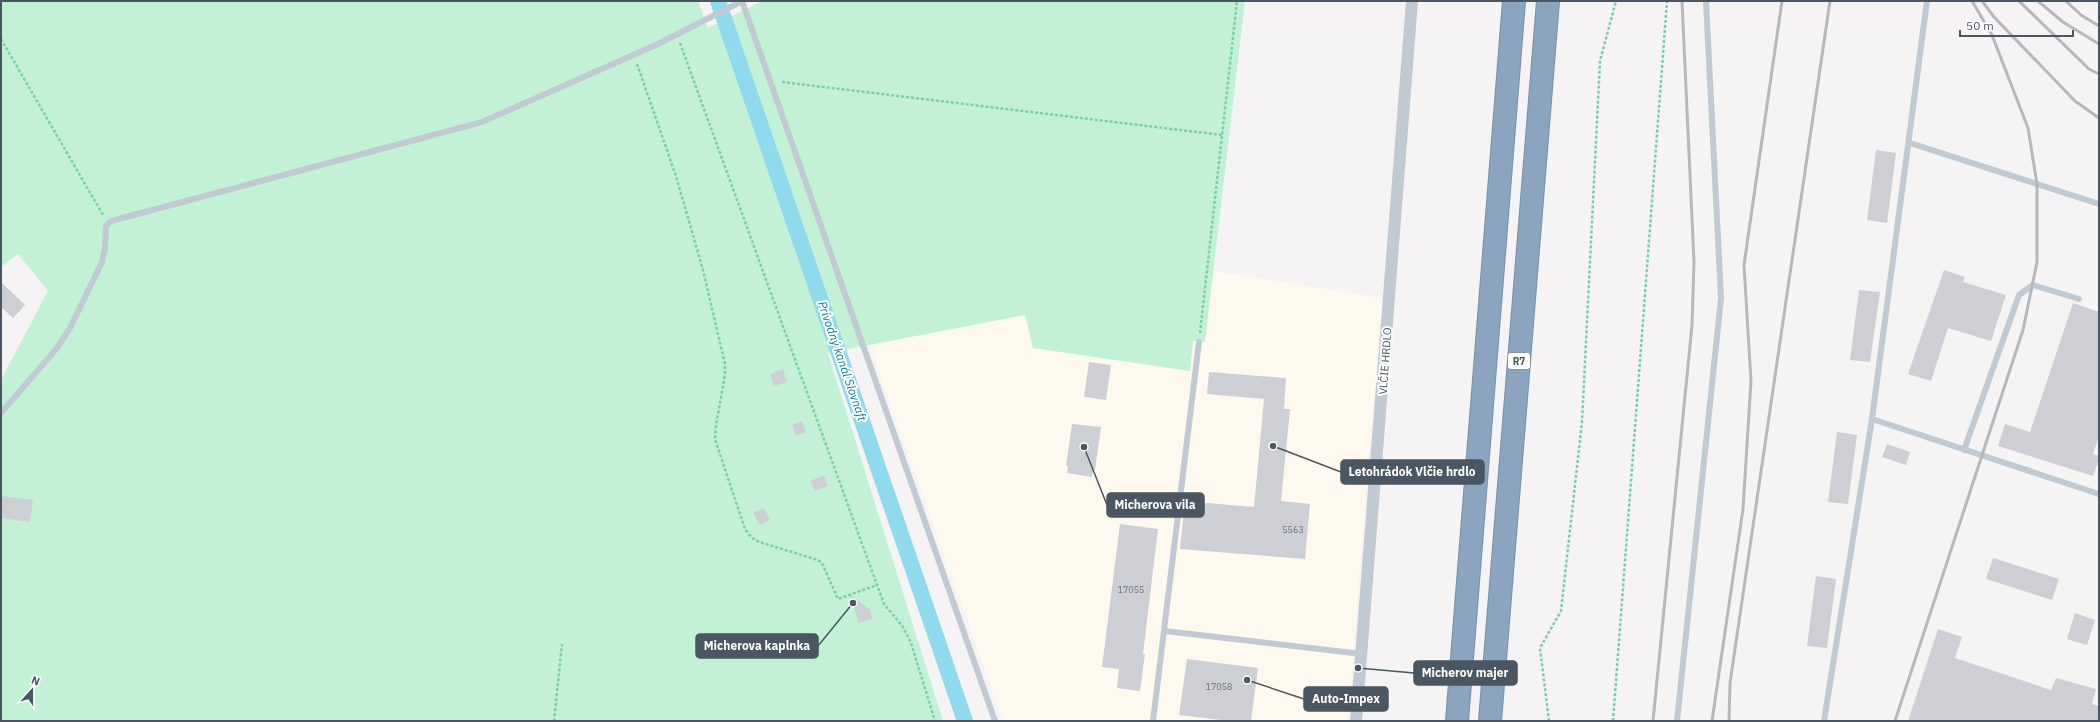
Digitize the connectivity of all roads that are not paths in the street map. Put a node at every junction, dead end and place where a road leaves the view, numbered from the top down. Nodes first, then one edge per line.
1 (742, 1) edge
2 (1412, 1) edge
3 (1514, 1) edge
4 (1548, 1) edge
5 (1706, 1) edge
6 (1927, 1) edge
7 (1910, 143) junction
8 (2099, 204) edge
9 (2079, 299) dead end
10 (1199, 342) road end
11 (1, 413) edge
12 (1872, 419) junction
13 (1964, 450) junction
14 (2099, 494) edge
15 (1164, 631) junction
16 (1362, 654) junction
17 (995, 721) edge
18 (1153, 721) edge
19 (1356, 721) edge
20 (1457, 721) edge
21 (1490, 721) edge
22 (1677, 721) edge
23 (1824, 721) edge

1 - 11 lane
1 - 17 lane
2 - 16 street, VLČIE HRDLO
3 - 20 highway
4 - 21 highway, R7
5 - 22 lane
6 - 7 lane
7 - 8 lane
7 - 12 lane
9 - 13 lane
10 - 15 lane
12 - 13 lane
12 - 23 lane
13 - 14 lane
15 - 16 lane
15 - 18 lane
16 - 19 street, VLČIE HRDLO

